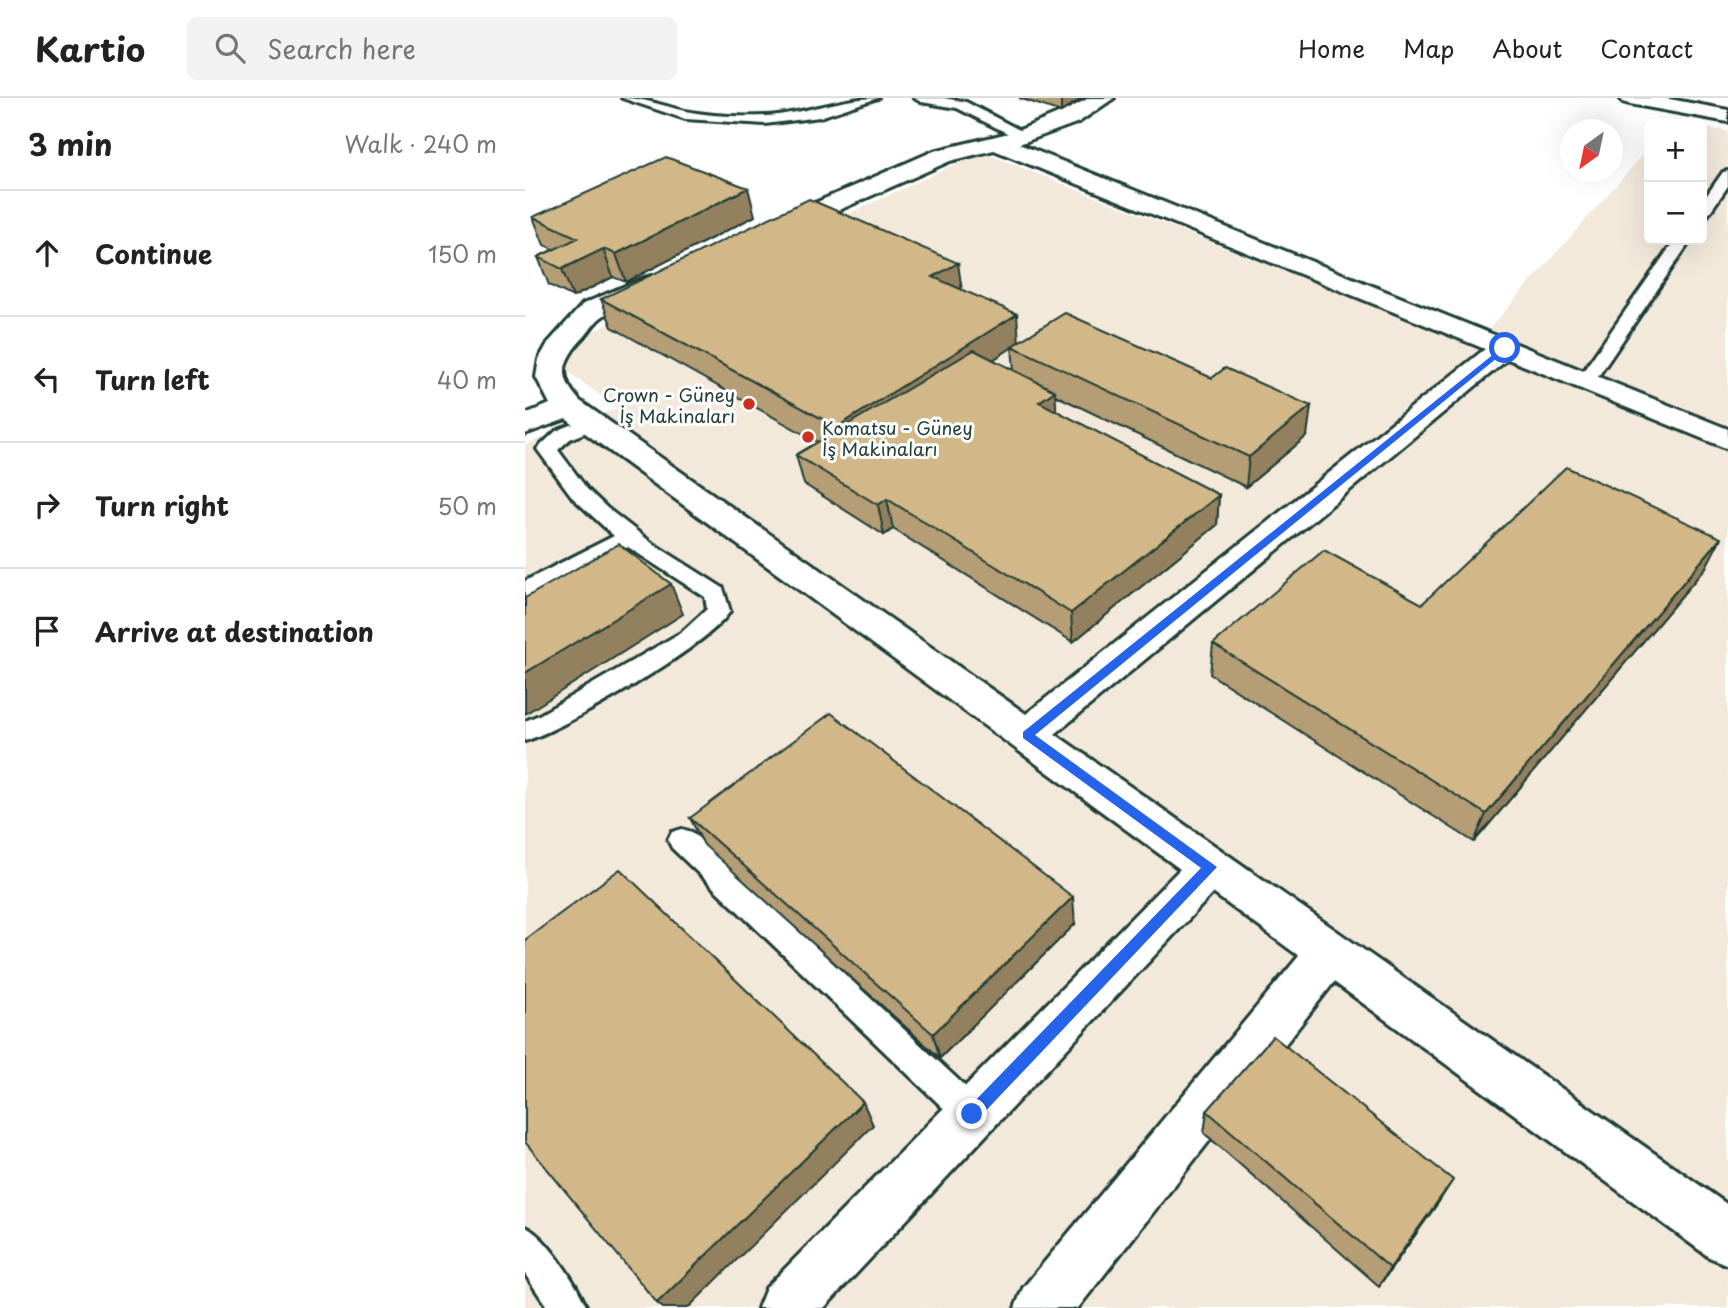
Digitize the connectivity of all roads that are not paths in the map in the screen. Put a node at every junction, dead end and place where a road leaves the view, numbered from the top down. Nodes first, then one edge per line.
1 (629, 98) edge
2 (871, 98) edge
3 (921, 98) edge
4 (1104, 98) edge
5 (1629, 98) edge
6 (1728, 116) edge
7 (1011, 140) junction
8 (1728, 175) edge
9 (1707, 206) edge
10 (754, 239) edge
11 (1680, 245) edge
12 (678, 273) edge
13 (1505, 348) junction
14 (1586, 380) junction
15 (580, 415) junction
16 (525, 425) edge
17 (1728, 440) edge
18 (628, 538) junction
19 (525, 591) edge
20 (525, 731) edge
21 (1027, 735) junction
22 (682, 840) dead end
23 (1210, 867) junction
24 (1330, 953) junction
25 (972, 1114) junction
26 (1728, 1238) edge
27 (525, 1244) edge
28 (569, 1308) edge
29 (786, 1308) edge
30 (1042, 1308) edge

1 - 2 lane
3 - 7 lane
4 - 7 street
5 - 6 street
7 - 10 street
7 - 13 street
8 - 9 lane
11 - 14 lane
12 - 15 street
13 - 14 street
13 - 21 street
14 - 17 street
15 - 16 street
15 - 18 lane
15 - 21 street
18 - 19 lane
18 - 20 lane
21 - 23 street
22 - 25 lane
23 - 24 street
23 - 25 street
24 - 26 street
24 - 30 street
25 - 29 street
27 - 28 lane

